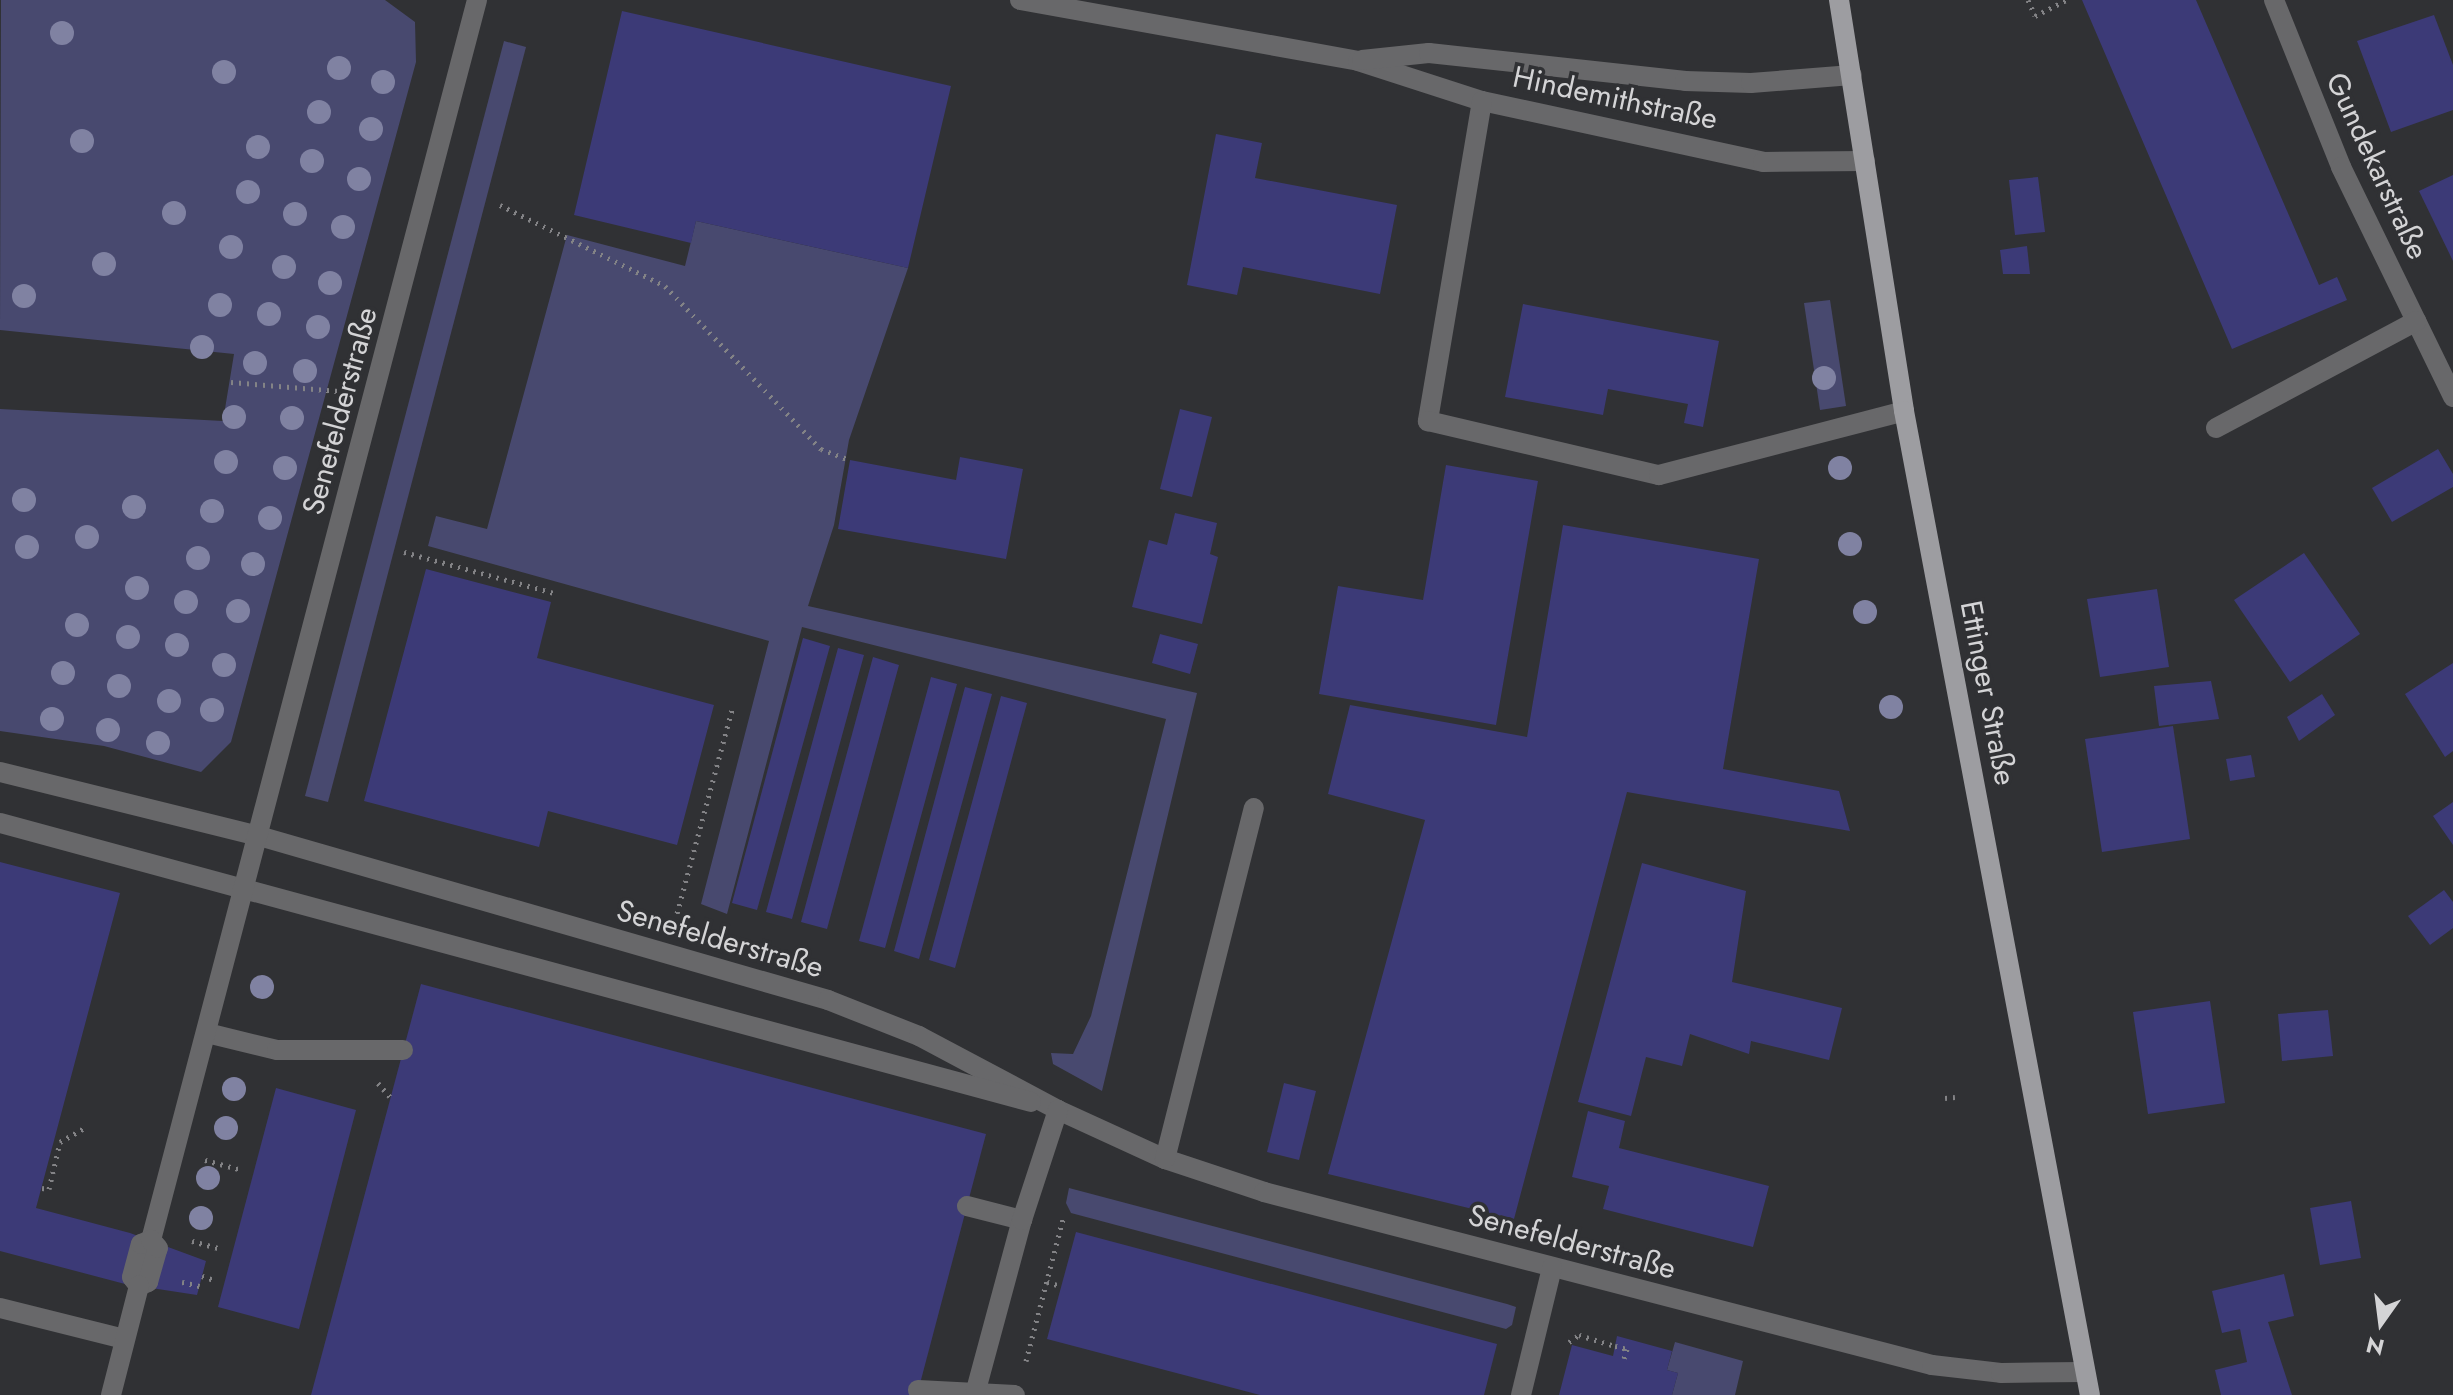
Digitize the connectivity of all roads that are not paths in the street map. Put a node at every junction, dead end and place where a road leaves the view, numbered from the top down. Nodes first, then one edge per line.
1 (477, 0) edge
2 (1020, 0) edge
3 (1839, 0) edge
4 (2274, 0) edge
5 (1358, 61) junction
6 (1852, 75) junction
7 (1482, 101) junction
8 (1865, 161) junction
9 (2416, 321) junction
10 (2453, 397) edge
11 (1904, 411) junction
12 (2216, 428) dead end
13 (0, 772) edge
14 (1254, 808) dead end
15 (0, 823) edge
16 (259, 836) junction
17 (245, 892) junction
18 (207, 1033) junction
19 (403, 1050) dead end
20 (1058, 1110) junction
21 (1165, 1159) junction
22 (967, 1206) dead end
23 (1022, 1220) junction
24 (1552, 1268) junction
25 (0, 1308) edge
26 (124, 1339) junction
27 (2084, 1372) junction
28 (918, 1390) dead end
29 (995, 1393) edge
30 (111, 1395) edge
31 (1521, 1395) edge
32 (2090, 1395) edge

1 - 16 street, Senefelderstraße
2 - 5 street, Hindemithstraße
3 - 6 main road, Ettinger Straße
4 - 9 street, Gundekarstraße
5 - 6 street, Hindemithstraße
5 - 7 street, Hindemithstraße
6 - 8 main road, Ettinger Straße
7 - 8 street, Hindemithstraße
7 - 11 street
8 - 11 main road, Ettinger Straße
9 - 10 street, Gundekarstraße
9 - 12 street
11 - 27 main road, Ettinger Straße
13 - 16 street, Senefelderstraße
14 - 21 street
15 - 17 street, Senefelderstraße
16 - 17 street, Senefelderstraße
16 - 20 street, Senefelderstraße
17 - 18 street, Senefelderstraße
17 - 20 street, Senefelderstraße
18 - 19 street
18 - 26 street, Senefelderstraße
20 - 21 street, Senefelderstraße
20 - 23 street
21 - 24 street, Senefelderstraße
22 - 23 street
23 - 29 street
24 - 27 street, Senefelderstraße
24 - 31 street
25 - 26 street
26 - 30 street
27 - 32 main road, Ettinger Straße
28 - 29 street

